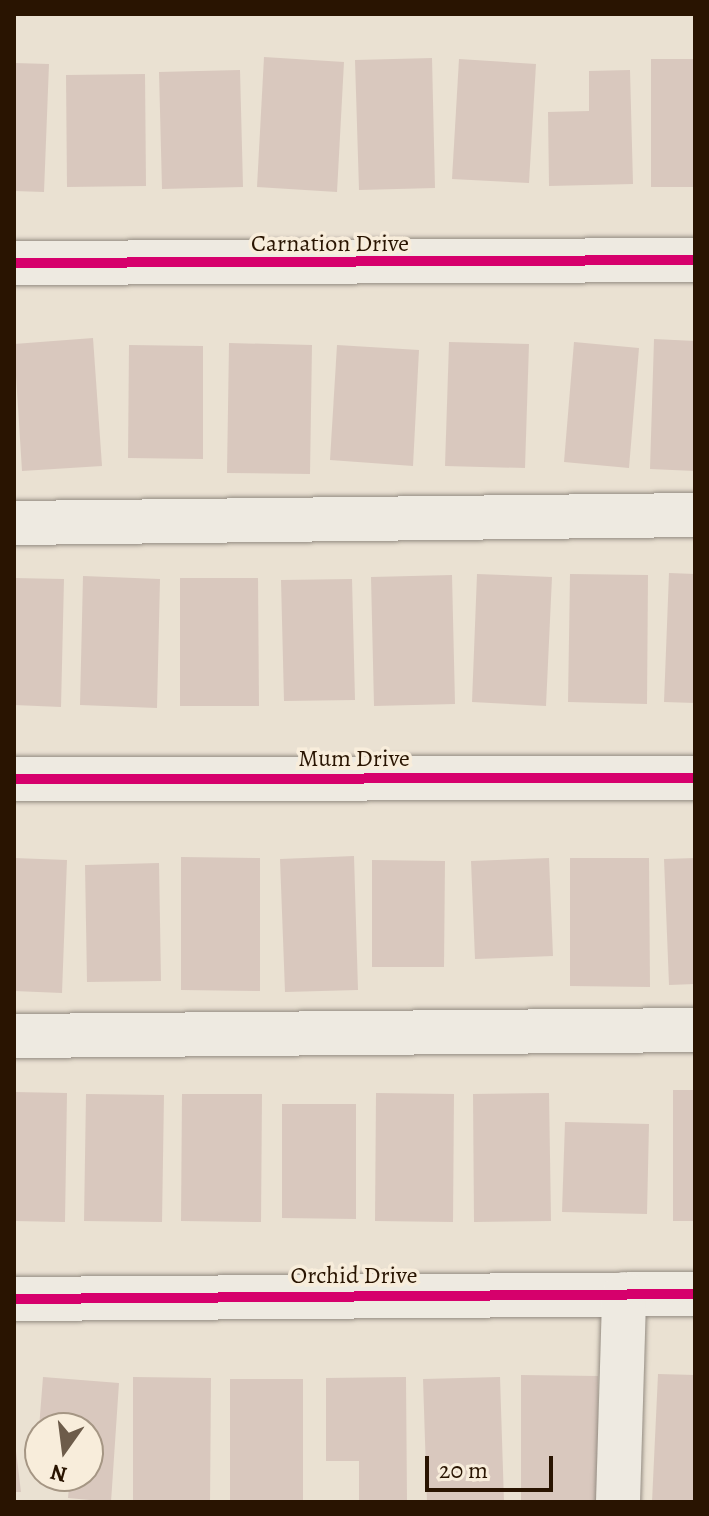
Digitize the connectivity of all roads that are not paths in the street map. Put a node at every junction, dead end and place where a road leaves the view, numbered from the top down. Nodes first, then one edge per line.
1 (695, 260) edge
2 (14, 263) edge
3 (695, 515) edge
4 (14, 523) edge
5 (695, 778) edge
6 (14, 779) edge
7 (695, 1030) edge
8 (14, 1036) edge
9 (624, 1294) junction
10 (695, 1294) edge
11 (14, 1299) edge
12 (618, 1502) edge

1 - 2 street, Carnation Drive
3 - 4 street
5 - 6 street, Mum Drive
7 - 8 street
9 - 10 street, Orchid Drive
9 - 11 street, Orchid Drive
9 - 12 street

